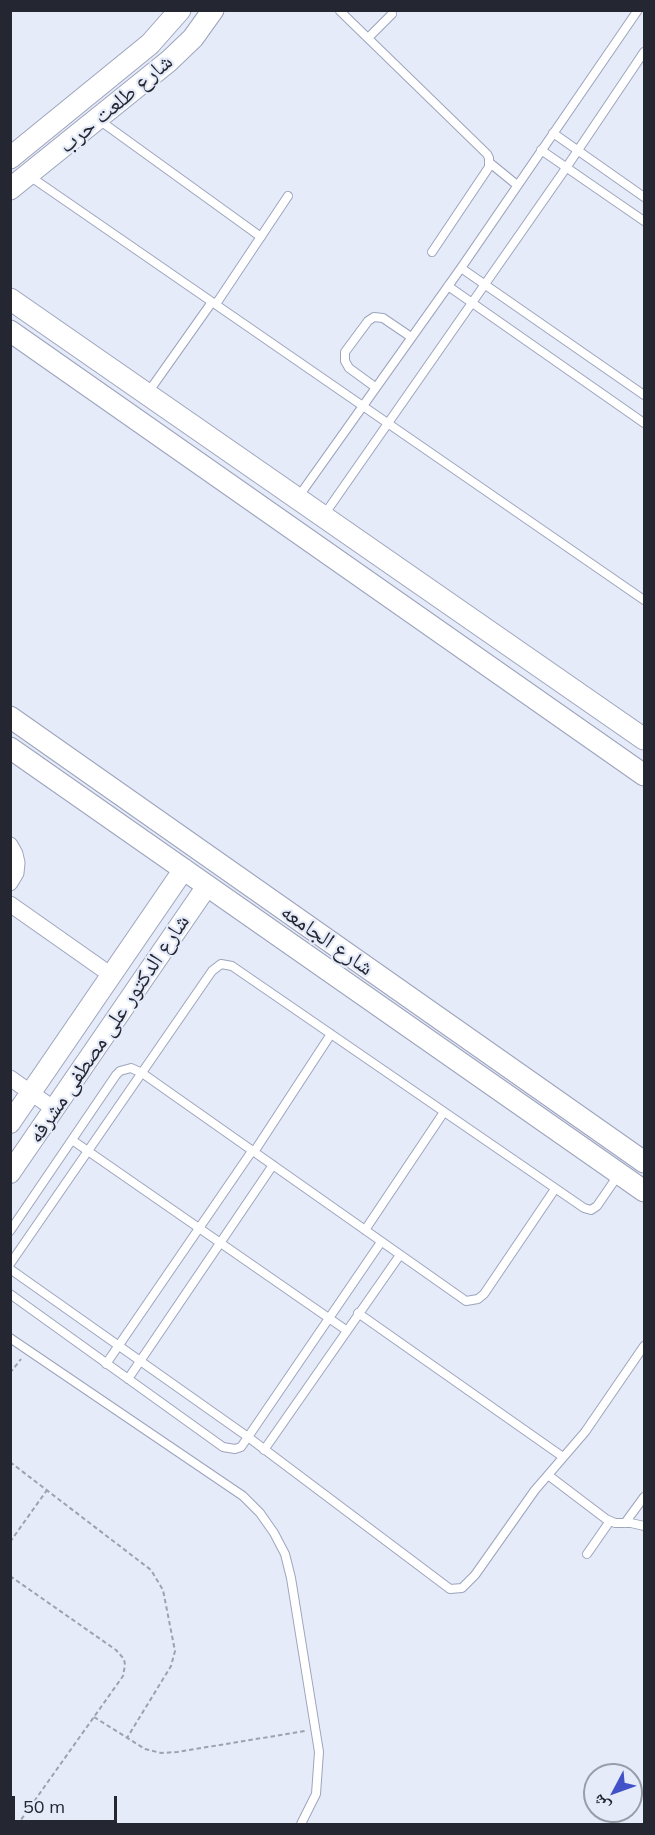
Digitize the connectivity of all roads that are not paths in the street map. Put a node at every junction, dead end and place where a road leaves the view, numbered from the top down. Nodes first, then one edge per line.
1 (180, 10) edge
2 (213, 10) edge
3 (638, 10) edge
4 (340, 11) edge
5 (392, 14) dead end
6 (368, 38) junction
7 (645, 52) edge
8 (99, 119) junction
9 (553, 133) junction
10 (541, 150) junction
11 (578, 150) junction
12 (10, 158) edge
13 (490, 163) junction
14 (566, 168) junction
15 (28, 175) junction
16 (517, 185) junction
17 (10, 189) edge
18 (288, 196) dead end
19 (645, 197) edge
20 (645, 221) edge
21 (261, 237) junction
22 (432, 252) dead end
23 (461, 268) junction
24 (484, 285) junction
25 (448, 286) junction
26 (10, 299) edge
27 (471, 302) junction
28 (214, 303) junction
29 (10, 331) edge
30 (411, 337) junction
31 (73, 342) junction
32 (58, 364) junction
33 (375, 387) junction
34 (147, 394) junction
35 (645, 395) edge
36 (362, 405) junction
37 (388, 423) junction
38 (645, 423) edge
39 (297, 499) junction
40 (323, 517) junction
41 (281, 521) junction
42 (308, 540) junction
43 (645, 600) edge
44 (10, 717) edge
45 (645, 739) edge
46 (10, 748) edge
47 (645, 775) edge
48 (10, 845) edge
49 (184, 869) junction
50 (10, 883) edge
51 (207, 886) junction
52 (10, 904) edge
53 (111, 975) junction
54 (331, 1034) junction
55 (496, 1059) junction
56 (142, 1073) junction
57 (10, 1078) edge
58 (483, 1078) junction
59 (31, 1092) junction
60 (54, 1109) junction
61 (444, 1112) junction
62 (10, 1123) edge
63 (72, 1140) junction
64 (88, 1151) junction
65 (253, 1151) junction
66 (645, 1162) edge
67 (273, 1165) junction
68 (10, 1173) edge
69 (619, 1174) junction
70 (555, 1189) junction
71 (645, 1191) edge
72 (200, 1228) junction
73 (365, 1230) junction
74 (10, 1231) edge
75 (220, 1242) junction
76 (381, 1242) junction
77 (400, 1255) junction
78 (10, 1264) edge
79 (10, 1269) edge
80 (10, 1294) edge
81 (358, 1313) junction
82 (330, 1318) junction
83 (346, 1330) junction
84 (10, 1338) edge
85 (119, 1345) junction
86 (645, 1346) edge
87 (140, 1360) junction
88 (106, 1364) junction
89 (128, 1379) junction
90 (249, 1437) junction
91 (264, 1450) junction
92 (563, 1457) junction
93 (548, 1475) junction
94 (645, 1497) edge
95 (610, 1521) junction
96 (625, 1523) junction
97 (645, 1526) edge
98 (587, 1554) dead end
99 (301, 1824) edge

1 - 12 main road, شارع طلعت حرب
2 - 8 main road, شارع طلعت حرب
3 - 9 lane
4 - 6 lane
5 - 6 lane
6 - 13 lane
7 - 11 lane
8 - 15 main road, شارع طلعت حرب
8 - 21 lane
9 - 10 lane
9 - 11 lane
10 - 14 lane
10 - 16 lane
11 - 14 lane
11 - 19 lane
13 - 16 lane
13 - 22 lane
14 - 20 lane
14 - 24 lane
15 - 17 main road, شارع طلعت حرب
15 - 28 lane
16 - 23 lane
18 - 21 lane
21 - 28 lane
23 - 24 lane
23 - 25 lane
24 - 27 lane
24 - 35 lane
25 - 27 lane
25 - 30 lane
26 - 31 main road
27 - 37 lane
27 - 38 lane
28 - 34 lane
28 - 36 lane
29 - 32 main road
30 - 33 lane
30 - 33 lane
31 - 32 main road
31 - 34 main road
32 - 41 main road
33 - 36 lane
34 - 39 main road
36 - 37 lane
36 - 39 lane
37 - 40 lane
37 - 43 lane
39 - 40 main road
39 - 41 main road
40 - 42 main road
40 - 45 main road
41 - 42 main road
42 - 47 main road
44 - 55 main road, شارع الجامعه
46 - 49 main road, شارع الجامعه
48 - 50 street
49 - 51 main road, شارع الجامعه
49 - 53 street, شارع الدكتور على مصطفى مشرفه
51 - 58 main road, شارع الجامعه
51 - 60 street, شارع الدكتور على مصطفى مشرفه
52 - 53 street
53 - 59 street, شارع الدكتور على مصطفى مشرفه
54 - 56 lane
54 - 61 lane
54 - 65 lane
55 - 58 main road
55 - 66 main road, شارع الجامعه
56 - 63 lane
56 - 64 lane
56 - 65 lane
57 - 59 street
58 - 69 main road, شارع الجامعه
59 - 60 street
59 - 62 street, شارع الدكتور على مصطفى مشرفه
60 - 68 street, شارع الدكتور على مصطفى مشرفه
61 - 70 lane
61 - 73 lane
63 - 64 lane
63 - 74 lane
64 - 72 lane
64 - 78 lane
65 - 67 lane
65 - 72 lane
67 - 73 lane
67 - 75 lane
69 - 70 lane
69 - 71 main road, شارع الجامعه
70 - 77 lane
72 - 75 lane
72 - 85 lane
73 - 76 lane
75 - 82 lane
75 - 87 lane
76 - 77 lane
76 - 82 lane
77 - 81 lane
79 - 85 lane
80 - 88 lane
81 - 83 lane
81 - 92 lane
82 - 83 lane
82 - 90 lane
83 - 91 lane
84 - 99 lane
85 - 87 lane
85 - 88 lane
86 - 92 lane
87 - 89 lane
87 - 90 lane
88 - 89 lane
89 - 90 lane
90 - 91 lane
91 - 93 lane
92 - 93 lane
93 - 95 lane
94 - 96 lane
95 - 96 lane
95 - 98 lane
96 - 97 lane

